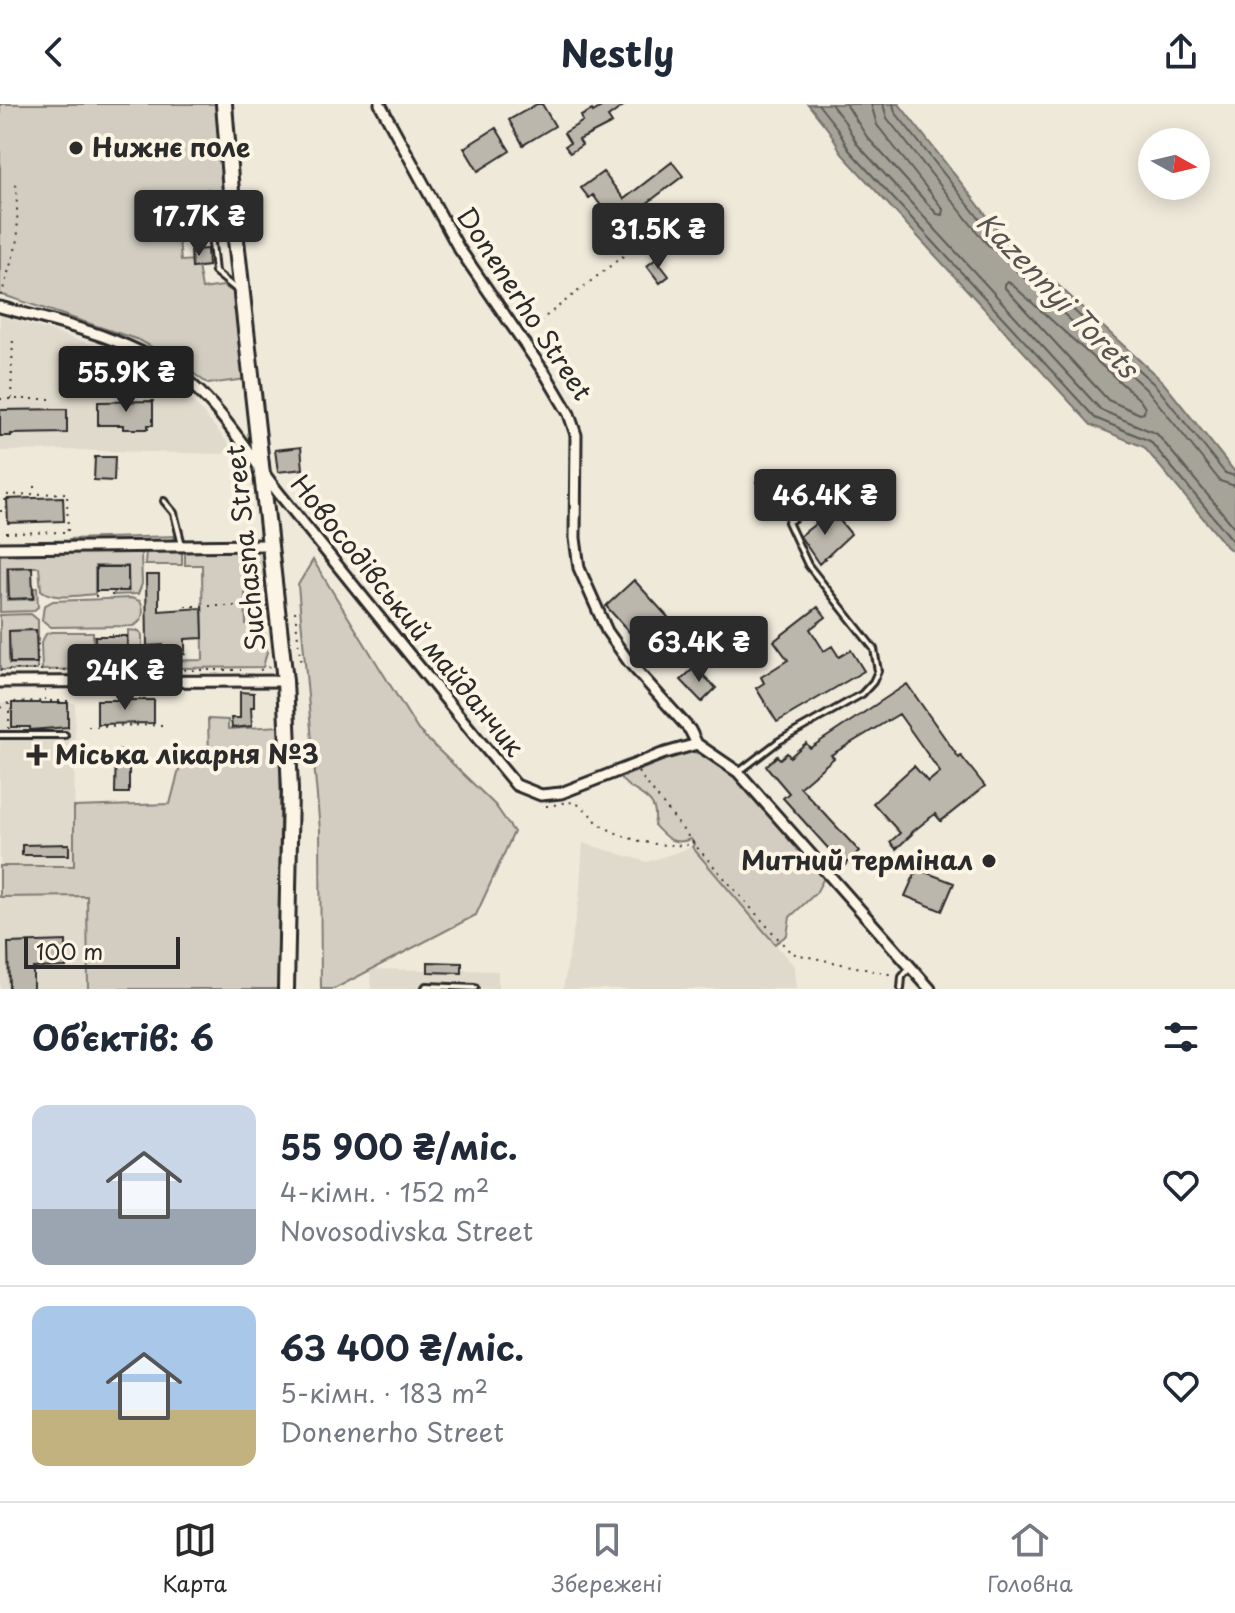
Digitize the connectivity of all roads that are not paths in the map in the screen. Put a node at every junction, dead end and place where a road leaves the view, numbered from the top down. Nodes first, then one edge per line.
1 (224, 104) edge
2 (380, 104) edge
3 (232, 204) junction
4 (241, 293) junction
5 (0, 307) edge
6 (262, 472) junction
7 (164, 501) dead end
8 (813, 505) dead end
9 (269, 545) junction
10 (184, 546) junction
11 (0, 548) edge
12 (285, 681) junction
13 (0, 682) edge
14 (0, 735) edge
15 (65, 735) dead end
16 (697, 744) junction
17 (738, 772) junction
18 (911, 967) junction
19 (475, 988) edge
20 (286, 989) edge
21 (424, 989) edge
22 (901, 989) edge
23 (930, 989) edge

1 - 3 main road, Suchasna Street
2 - 16 street, Donenerho Street
3 - 4 main road, Suchasna Street
3 - 4 lane
4 - 6 main road, Suchasna Street
5 - 6 street, Новосодівський майданчик
6 - 9 main road, Suchasna Street
6 - 16 street, Новосодівський майданчик
7 - 10 lane
8 - 17 lane
9 - 10 street
9 - 12 main road, Suchasna Street
10 - 11 street
12 - 13 street
12 - 20 main road, Suchasna Street
14 - 15 lane
16 - 17 street
17 - 18 street
18 - 22 lane
18 - 23 street
19 - 21 lane

